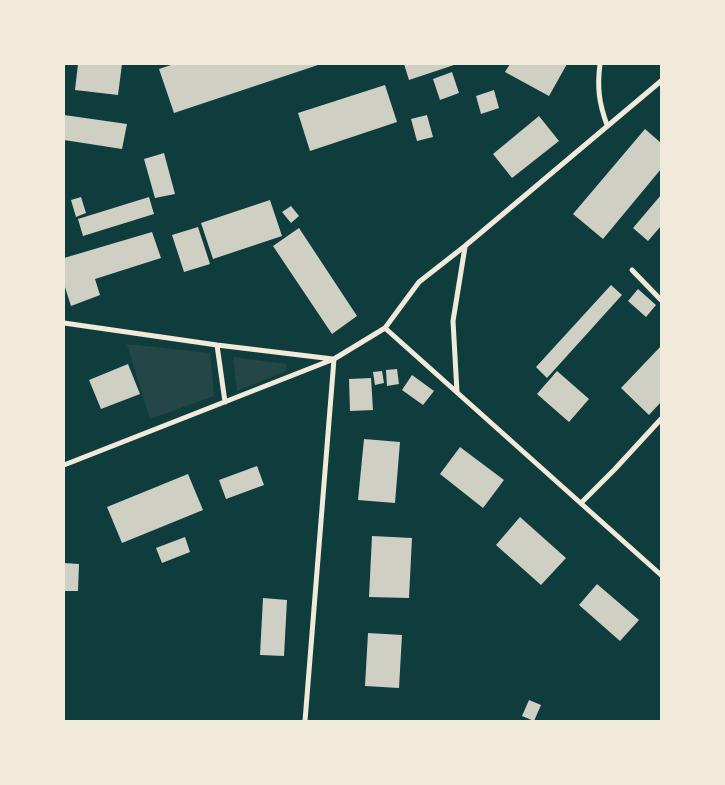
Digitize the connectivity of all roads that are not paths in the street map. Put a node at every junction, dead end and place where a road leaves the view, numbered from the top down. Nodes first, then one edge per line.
1 (600, 64) edge
2 (661, 80) edge
3 (607, 125) junction
4 (465, 246) junction
5 (632, 270) dead end
6 (661, 300) edge
7 (64, 323) edge
8 (385, 328) junction
9 (217, 345) junction
10 (334, 359) junction
11 (457, 392) junction
12 (225, 402) junction
13 (661, 419) edge
14 (64, 465) edge
15 (581, 503) junction
16 (661, 575) edge
17 (305, 721) edge

1 - 3 street
2 - 3 street
3 - 4 street
4 - 8 street
4 - 11 street
5 - 6 street
7 - 9 street
8 - 10 street
8 - 11 street
9 - 10 street
9 - 12 street
10 - 12 street
10 - 17 street
11 - 15 street
12 - 14 street
13 - 15 street
15 - 16 street

